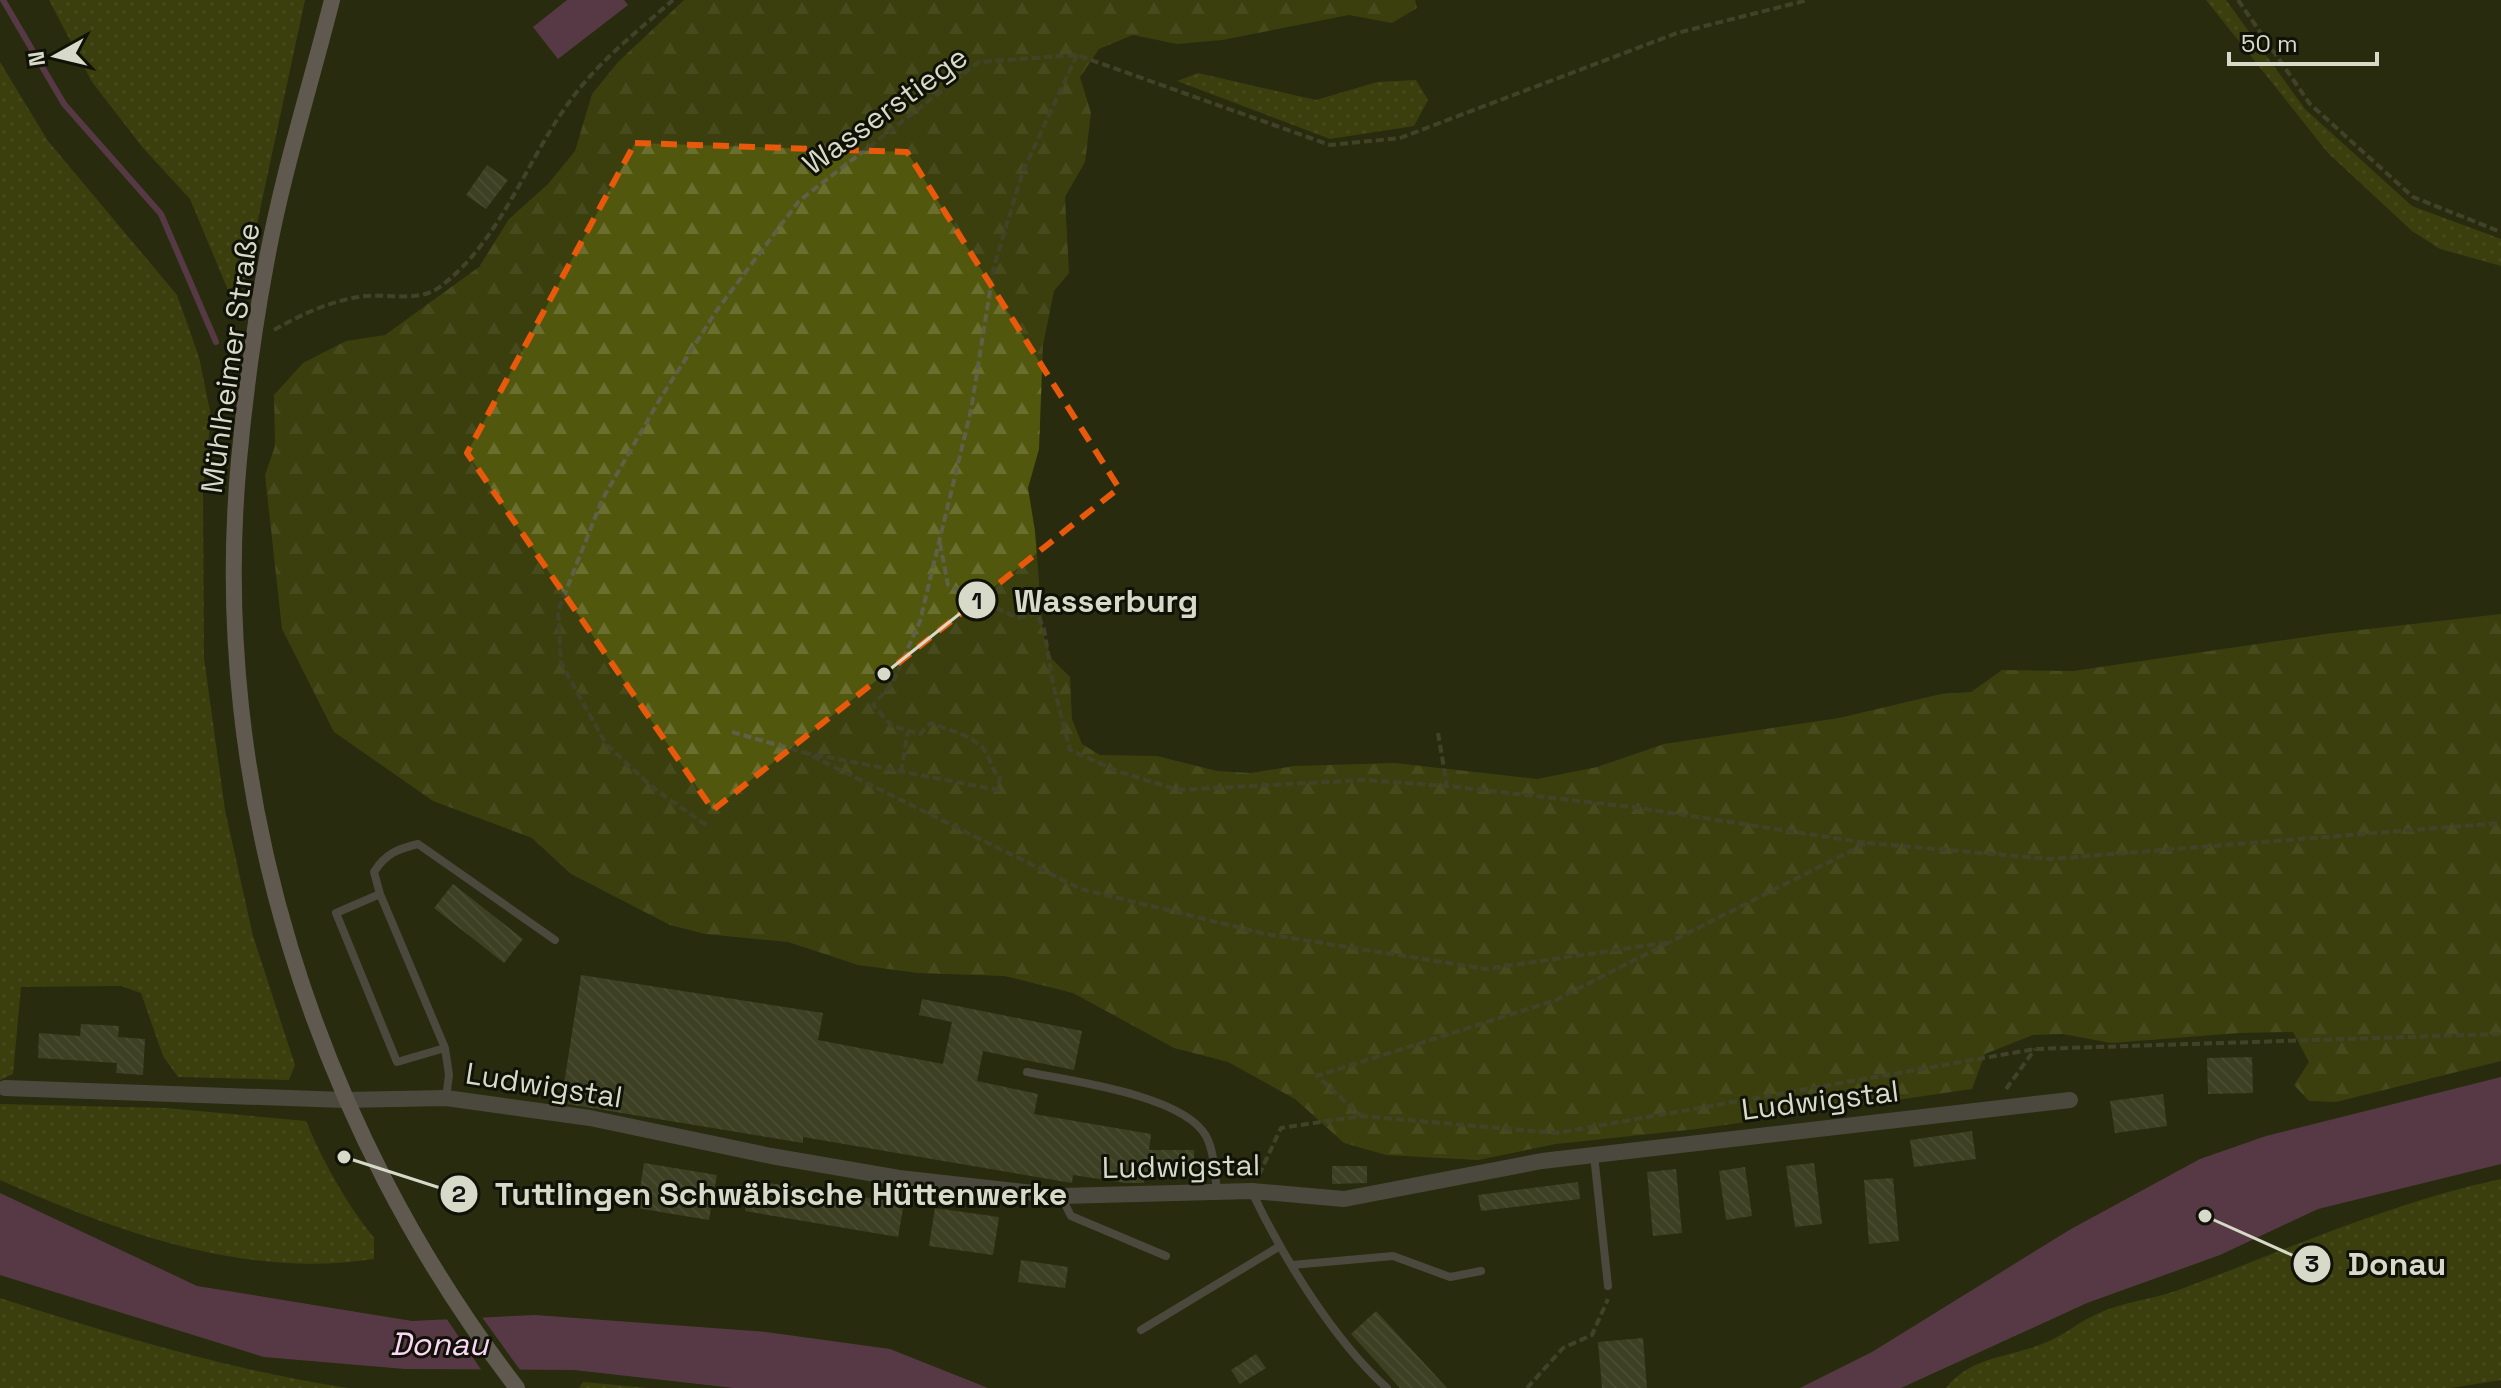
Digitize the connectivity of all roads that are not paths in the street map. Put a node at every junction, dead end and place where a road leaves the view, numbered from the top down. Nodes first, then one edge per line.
1 (332, 0) edge
2 (380, 894) junction
3 (555, 940) dead end
4 (445, 1048) junction
5 (1027, 1072) dead end
6 (5, 1088) dead end
7 (446, 1098) junction
8 (344, 1100) junction
9 (2070, 1100) dead end
10 (1594, 1155) junction
11 (1252, 1191) junction
12 (1217, 1192) junction
13 (1061, 1196) junction
14 (1280, 1246) junction
15 (1166, 1256) dead end
16 (1292, 1265) junction
17 (1481, 1271) dead end
18 (1608, 1286) road end
19 (1141, 1330) dead end
20 (517, 1388) edge
21 (1387, 1388) edge

1 - 8 main road, Mühlheimer Straße
2 - 3 lane
2 - 4 lane
2 - 4 lane
4 - 7 lane
5 - 12 lane
6 - 8 street, Ludwigstal
7 - 8 street, Ludwigstal
7 - 13 street, Ludwigstal
8 - 20 main road, Mühlheimer Straße
9 - 10 street, Ludwigstal
10 - 11 street, Ludwigstal
10 - 18 lane
11 - 12 street, Ludwigstal
11 - 14 lane
12 - 13 street, Ludwigstal
13 - 15 lane
14 - 16 lane
14 - 19 lane
16 - 17 lane
16 - 21 lane

